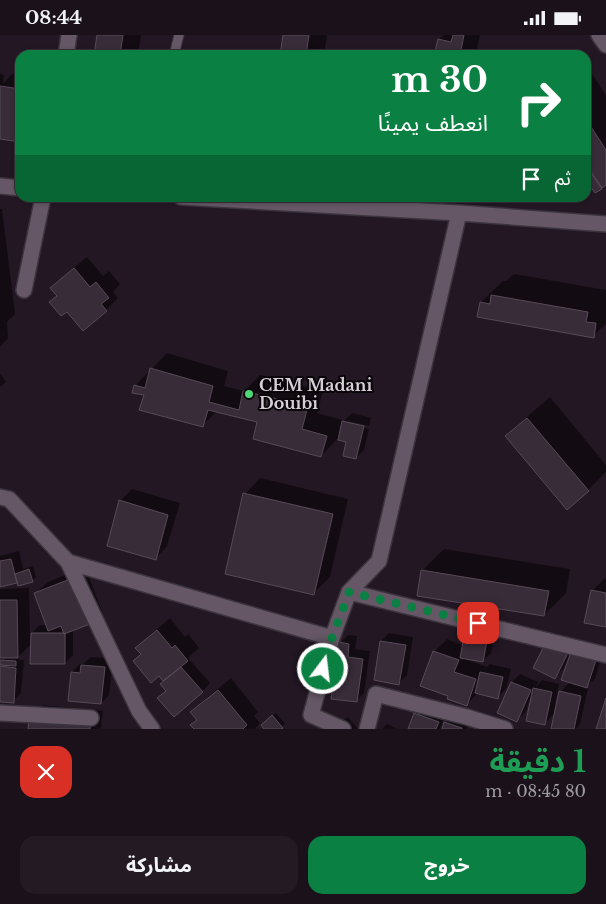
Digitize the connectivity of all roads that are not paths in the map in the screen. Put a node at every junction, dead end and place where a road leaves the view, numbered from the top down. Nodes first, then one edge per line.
1 (69, 35) edge
2 (179, 35) edge
3 (599, 35) edge
4 (606, 45) edge
5 (67, 50) edge
6 (175, 50) edge
7 (0, 186) edge
8 (15, 188) edge
9 (42, 202) edge
10 (268, 202) edge
11 (459, 213) junction
12 (606, 224) edge
13 (24, 290) dead end
14 (0, 497) edge
15 (68, 562) junction
16 (349, 592) junction
17 (332, 638) junction
18 (606, 655) edge
19 (0, 713) edge
20 (91, 718) dead end
21 (152, 729) edge
22 (343, 729) edge
23 (367, 729) edge
24 (505, 729) edge

1 - 5 street
2 - 6 lane
3 - 4 street
7 - 8 street
9 - 13 street
10 - 11 street
11 - 12 street
11 - 16 street
14 - 15 street
15 - 17 street
15 - 21 street
16 - 17 street
16 - 18 street
17 - 22 street
19 - 20 street
23 - 24 street

